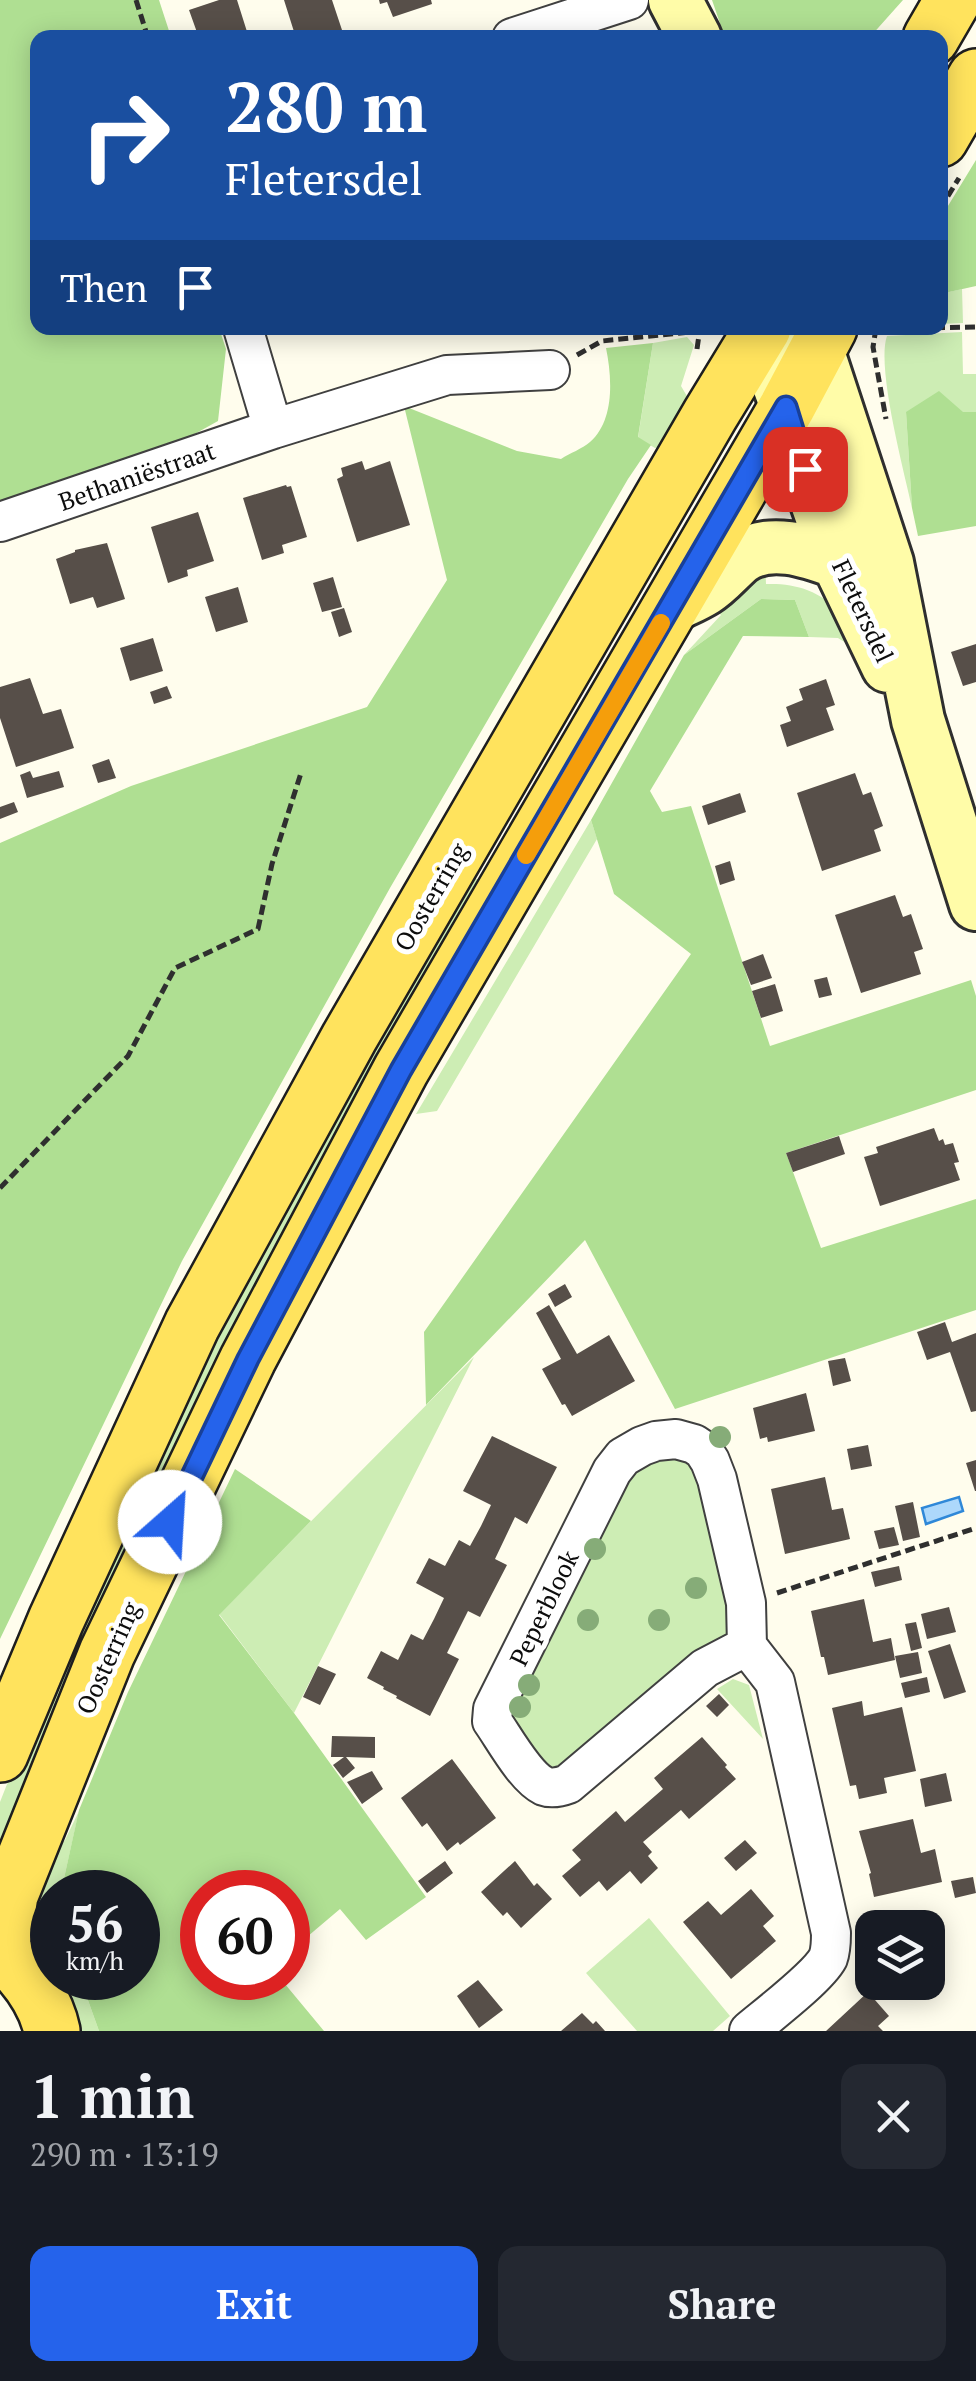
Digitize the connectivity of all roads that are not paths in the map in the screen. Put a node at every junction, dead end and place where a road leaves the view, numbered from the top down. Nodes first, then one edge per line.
1 (629, 0) edge
2 (673, 0) edge
3 (953, 0) edge
4 (537, 30) edge
5 (675, 30) edge
6 (690, 30) edge
7 (936, 30) edge
8 (976, 77) edge
9 (948, 125) edge
10 (245, 335) edge
11 (822, 335) edge
12 (822, 335) edge
13 (825, 335) edge
14 (550, 370) dead end
15 (786, 407) junction
16 (273, 429) junction
17 (0, 522) edge
18 (838, 562) junction
19 (670, 607) junction
20 (918, 720) junction
21 (976, 904) edge
22 (747, 1646) junction
23 (0, 1754) edge
24 (1, 1952) edge
25 (52, 2031) edge
26 (749, 2031) edge

1 - 4 street
2 - 5 street
2 - 6 street
3 - 7 main road
8 - 9 main road
10 - 16 street
11 - 15 main road, Oosterring
12 - 23 main road, Oosterring
13 - 20 street, Fletersdel
14 - 16 street, Bethaniëstraat
15 - 18 street, Fletersdel
15 - 19 main road, Oosterring
16 - 17 street, Bethaniëstraat
18 - 19 street
18 - 20 street, Fletersdel
19 - 24 main road, Oosterring
20 - 21 street, Fletersdel
22 - 22 street, Peperblook
22 - 26 street
24 - 25 main road, Oosterring

